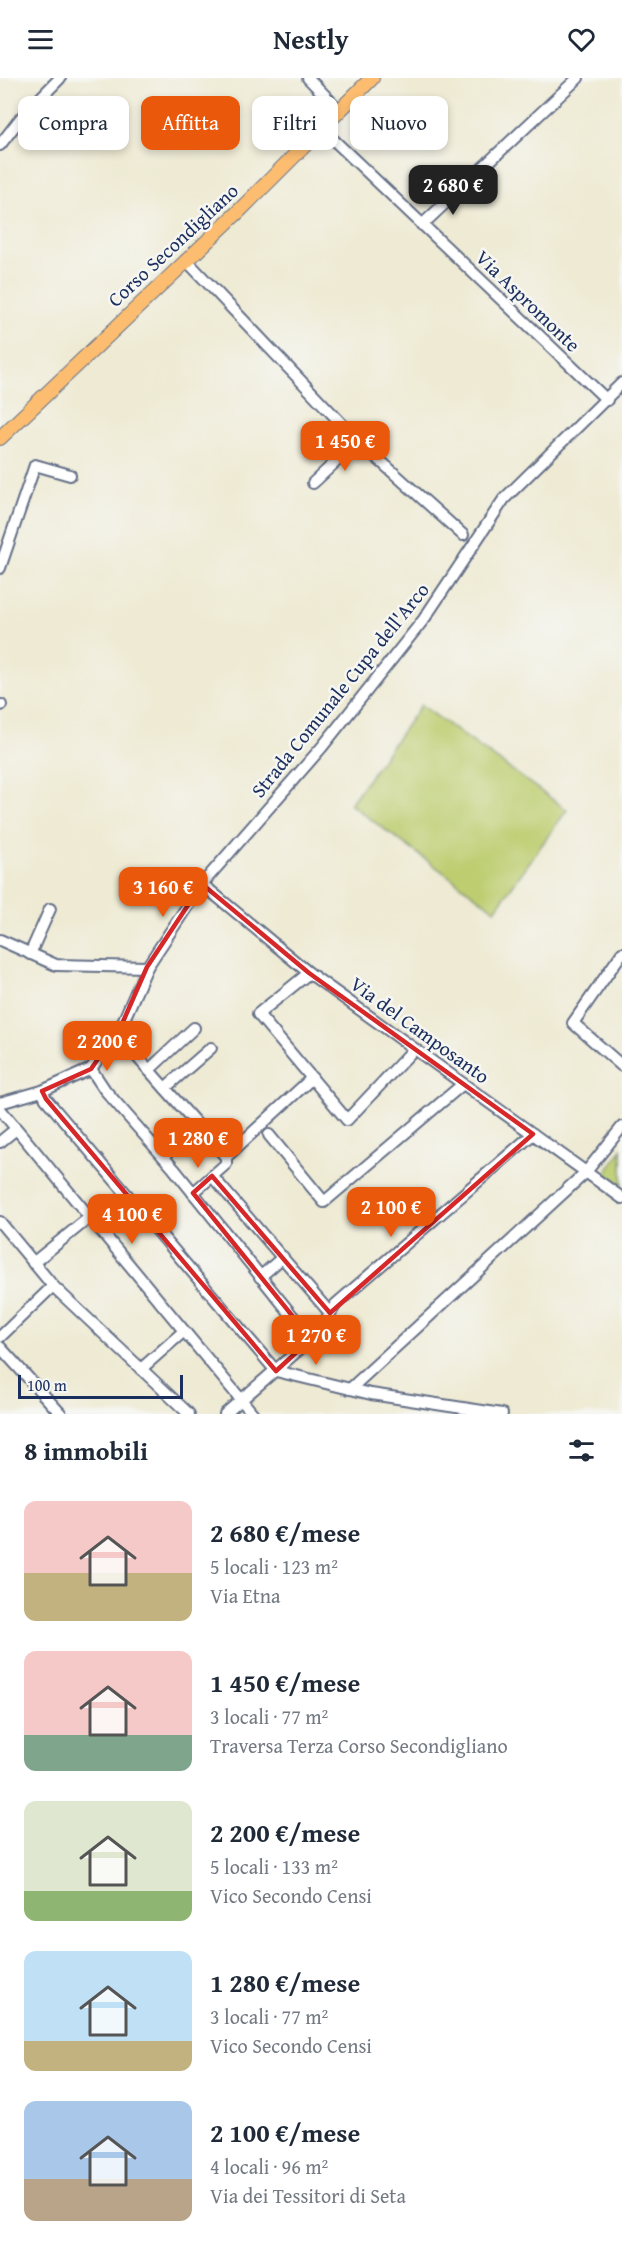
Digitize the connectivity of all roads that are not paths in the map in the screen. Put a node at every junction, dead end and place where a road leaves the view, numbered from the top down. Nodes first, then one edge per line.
1 (60, 78) edge
2 (308, 78) edge
3 (372, 78) edge
4 (578, 78) edge
5 (339, 110) joint
6 (338, 144) edge
7 (0, 145) edge
8 (299, 150) edge
9 (422, 225) junction
10 (186, 260) junction
11 (622, 383) edge
12 (607, 400) junction
13 (0, 438) edge
14 (358, 441) junction
15 (70, 475) dead end
16 (313, 483) dead end
17 (463, 535) dead end
18 (1, 563) edge
19 (202, 884) junction
20 (50, 909) dead end
21 (0, 940) edge
22 (622, 953) edge
23 (30, 954) junction
24 (147, 967) junction
25 (309, 973) junction
26 (194, 1028) dead end
27 (116, 1033) junction
28 (211, 1048) dead end
29 (414, 1049) junction
30 (622, 1066) edge
31 (91, 1069) junction
32 (149, 1070) junction
33 (312, 1078) junction
34 (463, 1084) junction
35 (165, 1088) junction
36 (42, 1091) junction
37 (0, 1103) edge
38 (0, 1109) edge
39 (622, 1127) edge
40 (16, 1129) junction
41 (533, 1134) junction
42 (269, 1135) dead end
43 (0, 1142) edge
44 (226, 1157) junction
45 (586, 1172) junction
46 (212, 1176) junction
47 (193, 1193) junction
48 (622, 1198) edge
49 (90, 1217) junction
50 (0, 1222) edge
51 (283, 1257) junction
52 (33, 1263) junction
53 (260, 1277) junction
54 (53, 1286) junction
55 (330, 1313) junction
56 (184, 1331) junction
57 (0, 1337) edge
58 (311, 1339) junction
59 (0, 1347) edge
60 (141, 1369) junction
61 (276, 1371) junction
62 (350, 1389) junction
63 (242, 1399) junction
64 (60, 1414) edge
65 (189, 1414) edge
66 (225, 1414) edge
67 (253, 1414) edge
68 (502, 1414) edge

1 - 7 street
2 - 5 street
3 - 5 main road, Corso Secondigliano
4 - 9 street
6 - 9 street, Via Aspromonte
8 - 10 main road, Corso Secondigliano
9 - 12 street, Via Aspromonte
10 - 13 main road, Corso Secondigliano
10 - 14 street
11 - 12 street, Strada Comunale Cupa dell'Arco
12 - 19 street, Strada Comunale Cupa dell'Arco
14 - 16 street
14 - 17 street
15 - 18 street
19 - 24 street, Strada Comunale Cupa dell'Arco
19 - 25 street, Via del Camposanto
20 - 23 street
21 - 23 street
22 - 30 street
23 - 24 street
24 - 27 street, Strada Comunale Cupa dell'Arco
25 - 29 street, Via del Camposanto
25 - 33 street
26 - 32 street
27 - 31 street, Strada Comunale Cupa dell'Arco
27 - 32 street
28 - 35 street
29 - 33 street
29 - 34 street, Via del Camposanto
31 - 36 street
31 - 47 street
32 - 35 street
33 - 44 street
34 - 41 street, Via del Camposanto
34 - 42 street
35 - 44 street
36 - 37 street
36 - 61 street
38 - 40 street
39 - 45 street
40 - 43 street
40 - 49 street
41 - 45 street, Via del Camposanto
41 - 55 street
44 - 46 street
45 - 48 street, Via del Camposanto
45 - 62 street
46 - 47 street
46 - 51 street
47 - 53 street
49 - 52 street
49 - 56 street
50 - 52 street
51 - 53 street
51 - 55 street
52 - 54 street
53 - 58 street
54 - 57 street
54 - 60 street
55 - 58 street
56 - 60 street
56 - 63 street
58 - 61 street
59 - 64 street
60 - 65 street
61 - 62 street
61 - 63 street
62 - 68 street
63 - 66 street
63 - 67 street

